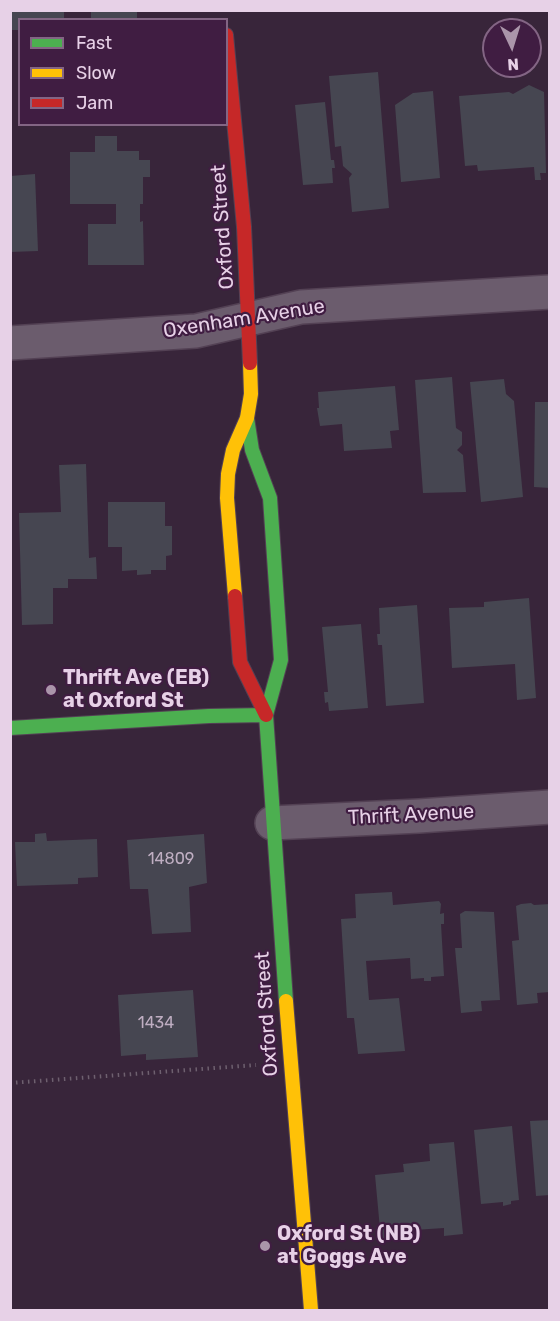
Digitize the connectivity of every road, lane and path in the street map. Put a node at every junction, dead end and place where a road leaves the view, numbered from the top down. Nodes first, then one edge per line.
1 (228, 55) edge
2 (549, 292) edge
3 (248, 319) junction
4 (10, 343) edge
5 (246, 418) junction
6 (266, 715) junction
7 (10, 728) edge
8 (549, 807) edge
9 (272, 823) junction
10 (257, 1065) dead end
11 (10, 1083) edge
12 (311, 1311) edge

1 - 3 street, Oxford Street
2 - 3 street, Oxenham Avenue
3 - 4 street, Oxenham Avenue
3 - 5 street, Oxford Street
5 - 6 street, Oxford Street
5 - 6 street, Oxford Street
6 - 7 street
6 - 9 street, Oxford Street
8 - 9 street, Thrift Avenue
9 - 12 street, Oxford Street
10 - 11 path

